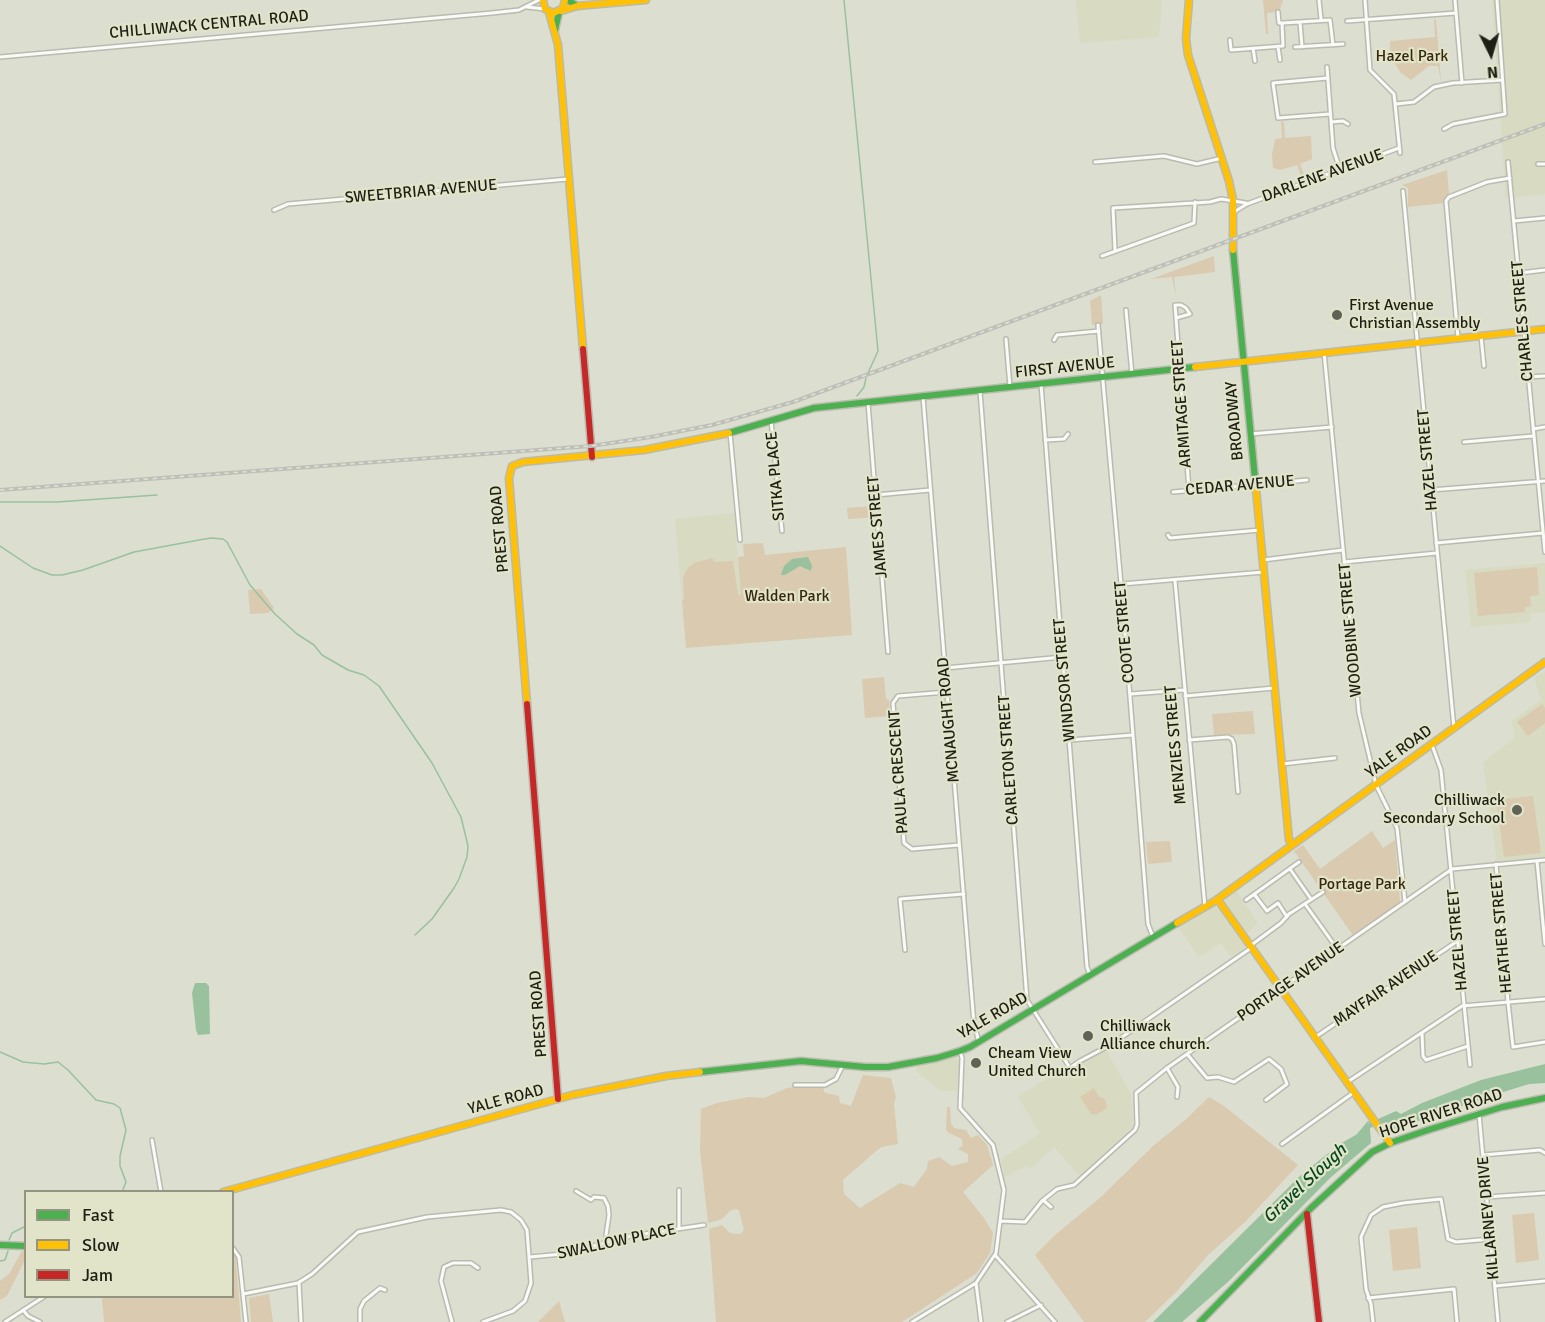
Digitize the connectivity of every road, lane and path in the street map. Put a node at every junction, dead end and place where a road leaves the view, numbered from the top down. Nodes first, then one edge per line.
1 (541, 0) edge
2 (566, 0) edge
3 (646, 0) edge
4 (1189, 0) edge
5 (1319, 0) edge
6 (1365, 0) edge
7 (1455, 0) edge
8 (1497, 0) edge
9 (578, 6) junction
10 (527, 7) junction
11 (547, 10) junction
12 (560, 11) junction
13 (1278, 12) dead end
14 (1456, 13) junction
15 (1321, 19) junction
16 (1347, 21) dead end
17 (1366, 21) junction
18 (1300, 22) junction
19 (1282, 23) junction
20 (555, 30) junction
21 (1230, 40) dead end
22 (1343, 44) dead end
23 (1333, 45) junction
24 (1278, 47) junction
25 (1302, 47) junction
26 (1253, 48) junction
27 (1295, 48) dead end
28 (0, 57) edge
29 (1280, 60) dead end
30 (1255, 61) dead end
31 (1327, 67) dead end
32 (1328, 78) junction
33 (1503, 80) junction
34 (1462, 83) junction
35 (1396, 104) junction
36 (1330, 114) junction
37 (1331, 122) junction
38 (1348, 124) dead end
39 (1443, 129) dead end
40 (1400, 148) junction
41 (1400, 153) dead end
42 (1222, 158) junction
43 (1095, 162) dead end
44 (1508, 162) dead end
45 (1545, 164) edge
46 (1538, 165) dead end
47 (1340, 170) junction
48 (1510, 178) junction
49 (568, 179) junction
50 (1231, 188) junction
51 (1403, 191) dead end
52 (1221, 199) junction
53 (1233, 200) junction
54 (1195, 202) junction
55 (1247, 204) junction
56 (274, 210) dead end
57 (1234, 212) junction
58 (1545, 218) edge
59 (1514, 220) junction
60 (1115, 250) junction
61 (1102, 256) dead end
62 (1545, 270) edge
63 (1519, 273) junction
64 (1126, 310) dead end
65 (1176, 318) junction
66 (1098, 325) dead end
67 (1545, 329) edge
68 (1099, 331) junction
69 (1524, 331) junction
70 (1481, 336) junction
71 (1458, 338) junction
72 (1006, 339) dead end
73 (1054, 340) dead end
74 (1418, 343) junction
75 (1324, 352) junction
76 (1244, 362) junction
77 (1484, 366) dead end
78 (1179, 369) junction
79 (1132, 374) junction
80 (1545, 376) edge
81 (1103, 377) junction
82 (1528, 377) junction
83 (1041, 384) junction
84 (1011, 387) junction
85 (980, 391) junction
86 (923, 397) junction
87 (868, 403) junction
88 (771, 420) junction
89 (1332, 427) junction
90 (1545, 428) edge
91 (1533, 429) junction
92 (730, 433) junction
93 (1250, 434) junction
94 (1068, 435) dead end
95 (1533, 436) junction
96 (1045, 440) junction
97 (1464, 442) dead end
98 (592, 457) junction
99 (1307, 480) dead end
100 (1545, 480) edge
101 (1538, 481) junction
102 (1255, 485) junction
103 (930, 490) junction
104 (1189, 490) junction
105 (1431, 490) junction
106 (1173, 492) dead end
107 (876, 495) junction
108 (1260, 530) junction
109 (782, 531) dead end
110 (1544, 533) edge
111 (1168, 535) dead end
112 (740, 540) dead end
113 (1436, 543) junction
114 (1343, 550) junction
115 (1545, 552) edge
116 (1437, 553) junction
117 (1263, 560) junction
118 (1344, 562) junction
119 (1264, 572) junction
120 (1175, 581) junction
121 (1121, 584) junction
122 (888, 652) dead end
123 (1063, 657) junction
124 (1545, 662) edge
125 (1001, 663) junction
126 (945, 668) junction
127 (1274, 688) junction
128 (1184, 690) junction
129 (947, 692) junction
130 (1130, 694) junction
131 (1185, 696) junction
132 (1454, 728) junction
133 (1133, 735) junction
134 (1070, 740) junction
135 (1189, 740) junction
136 (1432, 745) junction
137 (1335, 758) dead end
138 (1282, 764) junction
139 (1376, 785) junction
140 (1238, 792) dead end
141 (1289, 834) junction
142 (1299, 839) junction
143 (959, 845) junction
144 (1292, 845) junction
145 (1545, 860) edge
146 (1537, 861) junction
147 (1299, 862) dead end
148 (1496, 864) junction
149 (1289, 868) junction
150 (1452, 869) junction
151 (1323, 892) dead end
152 (964, 894) junction
153 (1254, 894) junction
154 (1218, 900) junction
155 (1246, 900) dead end
156 (1311, 900) junction
157 (1405, 902) junction
158 (1305, 904) junction
159 (1205, 907) junction
160 (1287, 916) junction
161 (1153, 937) junction
162 (1459, 940) junction
163 (1545, 944) edge
164 (1250, 947) junction
165 (905, 950) dead end
166 (1338, 950) junction
167 (1090, 975) junction
168 (1280, 991) junction
169 (1545, 999) edge
170 (1508, 1002) junction
171 (1464, 1006) junction
172 (1033, 1009) junction
173 (1422, 1033) junction
174 (1314, 1038) junction
175 (979, 1042) junction
176 (1545, 1042) edge
177 (1468, 1046) junction
178 (960, 1051) junction
179 (1187, 1054) junction
180 (843, 1065) junction
181 (1470, 1065) dead end
182 (1167, 1068) junction
183 (1346, 1083) junction
184 (795, 1085) dead end
185 (1353, 1093) junction
186 (1177, 1097) dead end
187 (1545, 1098) edge
188 (558, 1099) junction
189 (1266, 1100) dead end
190 (1479, 1114) junction
191 (152, 1140) dead end
192 (1388, 1140) junction
193 (1282, 1144) dead end
194 (1545, 1153) edge
195 (1483, 1155) junction
196 (161, 1190) edge
197 (227, 1190) edge
198 (679, 1190) dead end
199 (576, 1191) dead end
200 (1545, 1193) edge
201 (1487, 1197) junction
202 (1043, 1200) junction
203 (1052, 1207) dead end
204 (1307, 1213) junction
205 (1001, 1221) junction
206 (704, 1225) dead end
207 (679, 1228) junction
208 (1491, 1239) junction
209 (607, 1242) junction
210 (0, 1245) edge
211 (24, 1246) edge
212 (234, 1250) edge
213 (996, 1256) junction
214 (530, 1257) junction
215 (478, 1268) dead end
216 (1545, 1281) edge
217 (299, 1282) junction
218 (976, 1283) junction
219 (1495, 1286) junction
220 (385, 1290) dead end
221 (243, 1294) junction
222 (42, 1298) edge
223 (1368, 1298) junction
224 (1041, 1305) junction
225 (23, 1310) junction
226 (5, 1322) edge
227 (40, 1322) edge
228 (246, 1322) edge
229 (301, 1322) edge
230 (360, 1322) edge
231 (453, 1322) edge
232 (483, 1322) edge
233 (912, 1322) edge
234 (981, 1322) edge
235 (1007, 1322) edge
236 (1055, 1322) edge
237 (1200, 1322) edge
238 (1319, 1322) edge
239 (1373, 1322) edge
240 (1457, 1322) edge
241 (1498, 1322) edge

1 - 10 street, CHILLIWACK CENTRAL ROAD
1 - 11 street
2 - 9 street
2 - 12 street
3 - 9 street
4 - 42 street, BROADWAY
5 - 15 street
6 - 17 street
7 - 14 street
8 - 33 street
9 - 12 street
10 - 11 street, CHILLIWACK CENTRAL ROAD
10 - 28 street, CHILLIWACK CENTRAL ROAD
11 - 12 street
11 - 20 street
12 - 20 street
13 - 19 street
14 - 17 street
14 - 34 street
15 - 18 street
15 - 23 street
16 - 17 street
17 - 35 street
18 - 19 street
18 - 25 street
19 - 24 street
20 - 49 street
21 - 26 street
22 - 23 street
23 - 25 street
24 - 26 street
24 - 29 street
25 - 27 street
26 - 30 street
31 - 32 street
32 - 36 street
32 - 36 street
33 - 34 street
33 - 39 street
34 - 35 street
35 - 40 street
36 - 37 street
37 - 38 street
37 - 47 street
40 - 41 street
40 - 47 street, DARLENE AVENUE
42 - 43 street
42 - 50 street, BROADWAY
44 - 48 street, CHARLES STREET
45 - 46 street
47 - 55 street, DARLENE AVENUE
48 - 59 street, CHARLES STREET
48 - 71 street
49 - 56 street, SWEETBRIAR AVENUE
49 - 98 street
50 - 52 street
50 - 53 street, BROADWAY
51 - 74 street, HAZEL STREET
52 - 53 street, DARLENE AVENUE
52 - 54 street, DARLENE AVENUE
53 - 55 street, DARLENE AVENUE
53 - 57 street, BROADWAY
54 - 60 street
54 - 60 street, DARLENE AVENUE
55 - 57 street, DARLENE AVENUE
57 - 76 street, BROADWAY
58 - 59 street
59 - 63 street, CHARLES STREET
60 - 61 street
62 - 63 street
63 - 69 street, CHARLES STREET
64 - 79 street
65 - 65 street, ARMITAGE STREET
65 - 78 street, ARMITAGE STREET
66 - 68 street, COOTE STREET
67 - 69 street, FIRST AVENUE
68 - 73 street
68 - 81 street, COOTE STREET
69 - 70 street, FIRST AVENUE
69 - 82 street, CHARLES STREET
70 - 71 street, FIRST AVENUE
70 - 77 street
71 - 74 street, FIRST AVENUE
72 - 84 street
74 - 75 street, FIRST AVENUE
74 - 105 street, HAZEL STREET
75 - 76 street, FIRST AVENUE
75 - 89 street, WOODBINE STREET
76 - 78 street, FIRST AVENUE
76 - 93 street, BROADWAY
78 - 79 street, FIRST AVENUE
78 - 104 street, ARMITAGE STREET
79 - 81 street, FIRST AVENUE
80 - 82 street
81 - 83 street, FIRST AVENUE
81 - 121 street, COOTE STREET
82 - 91 street, CHARLES STREET
83 - 84 street, FIRST AVENUE
83 - 96 street, WINDSOR STREET
84 - 85 street, FIRST AVENUE
85 - 86 street, FIRST AVENUE
85 - 125 street, CARLETON STREET
86 - 87 street, FIRST AVENUE
86 - 103 street, MCNAUGHT ROAD
87 - 88 street, FIRST AVENUE
87 - 107 street, JAMES STREET
88 - 92 street, FIRST AVENUE
88 - 109 street, SITKA PLACE
89 - 93 street
89 - 114 street, WOODBINE STREET
90 - 91 street
91 - 95 street, CHARLES STREET
92 - 98 street, FIRST AVENUE
92 - 112 street
93 - 102 street, BROADWAY
94 - 96 street
95 - 97 street
95 - 101 street, CHARLES STREET
96 - 123 street, WINDSOR STREET
98 - 188 street, PREST ROAD
99 - 102 street, CEDAR AVENUE
100 - 101 street
101 - 105 street
101 - 110 street, CHARLES STREET
102 - 104 street, CEDAR AVENUE
102 - 108 street, BROADWAY
103 - 107 street
103 - 126 street, MCNAUGHT ROAD
104 - 106 street, CEDAR AVENUE
105 - 113 street, HAZEL STREET
107 - 122 street, JAMES STREET
108 - 111 street
108 - 117 street, BROADWAY
110 - 113 street
110 - 115 street, CHARLES STREET
113 - 116 street, HAZEL STREET
114 - 117 street
114 - 118 street, WOODBINE STREET
116 - 118 street
116 - 132 street, HAZEL STREET
117 - 119 street, BROADWAY
118 - 139 street, WOODBINE STREET
119 - 120 street
119 - 127 street, BROADWAY
120 - 121 street
120 - 128 street, MENZIES STREET
121 - 130 street, COOTE STREET
123 - 125 street
123 - 134 street, WINDSOR STREET
124 - 132 street, YALE ROAD
125 - 126 street
125 - 172 street, CARLETON STREET
126 - 129 street, MCNAUGHT ROAD
127 - 131 street
127 - 138 street, BROADWAY
128 - 130 street
128 - 131 street, MENZIES STREET
129 - 143 street, MCNAUGHT ROAD
129 - 143 street, PAULA CRESCENT
130 - 133 street, COOTE STREET
131 - 135 street, MENZIES STREET
132 - 136 street, YALE ROAD
133 - 134 street
133 - 161 street, COOTE STREET
134 - 167 street, WINDSOR STREET
135 - 140 street
135 - 159 street, MENZIES STREET
136 - 139 street, YALE ROAD
136 - 150 street, HAZEL STREET
137 - 138 street
138 - 141 street, BROADWAY
139 - 142 street, YALE ROAD
139 - 157 street, WOODBINE STREET
141 - 142 street
141 - 144 street, BROADWAY
142 - 144 street, YALE ROAD
143 - 152 street, MCNAUGHT ROAD
144 - 154 street, YALE ROAD
145 - 146 street, PORTAGE AVENUE
146 - 148 street, PORTAGE AVENUE
146 - 163 street
147 - 149 street
148 - 150 street, PORTAGE AVENUE
148 - 170 street, HEATHER STREET
149 - 153 street
149 - 156 street
150 - 157 street, PORTAGE AVENUE
150 - 162 street, HAZEL STREET
151 - 156 street
152 - 165 street
152 - 175 street, MCNAUGHT ROAD
153 - 155 street
153 - 160 street
154 - 159 street, YALE ROAD
154 - 164 street
156 - 158 street
157 - 166 street, PORTAGE AVENUE
158 - 160 street
158 - 166 street
159 - 161 street, YALE ROAD
160 - 164 street
161 - 167 street, YALE ROAD
162 - 171 street, HAZEL STREET
162 - 174 street, MAYFAIR AVENUE
164 - 168 street
164 - 172 street, CARLETON STREET
166 - 168 street, PORTAGE AVENUE
167 - 172 street, YALE ROAD
168 - 174 street
168 - 179 street, PORTAGE AVENUE
169 - 170 street
170 - 171 street
170 - 176 street, HEATHER STREET
171 - 173 street
171 - 177 street, HAZEL STREET
172 - 175 street, YALE ROAD
173 - 177 street
173 - 183 street
174 - 183 street
175 - 178 street, YALE ROAD
177 - 181 street, HAZEL STREET
178 - 180 street, YALE ROAD
178 - 205 street
179 - 182 street, PORTAGE AVENUE
179 - 189 street
180 - 184 street
180 - 188 street, YALE ROAD
182 - 186 street
182 - 202 street, PORTAGE AVENUE
183 - 185 street
185 - 192 street
185 - 193 street
187 - 190 street, HOPE RIVER ROAD
188 - 197 street, YALE ROAD
190 - 192 street, HOPE RIVER ROAD
190 - 195 street, KILLARNEY DRIVE
191 - 196 street
192 - 204 street, HOPE RIVER ROAD
194 - 195 street
195 - 201 street, KILLARNEY DRIVE
198 - 207 street
199 - 209 street
200 - 201 street
201 - 208 street, KILLARNEY DRIVE
202 - 203 street
202 - 205 street, PORTAGE AVENUE
204 - 237 street, HOPE RIVER ROAD
204 - 238 street
205 - 213 street
206 - 207 street, SWALLOW PLACE
207 - 209 street, SWALLOW PLACE
208 - 219 street, KILLARNEY DRIVE
208 - 223 street
209 - 214 street, SWALLOW PLACE
210 - 211 street
212 - 221 street
213 - 218 street
213 - 224 street
214 - 217 street
214 - 232 street
215 - 231 street
216 - 219 street
217 - 221 street
217 - 229 street
218 - 233 street
218 - 234 street
219 - 241 street, KILLARNEY DRIVE
220 - 230 street
221 - 228 street
222 - 225 street
223 - 239 street
223 - 240 street
224 - 235 street
224 - 236 street
225 - 226 street
225 - 227 street

